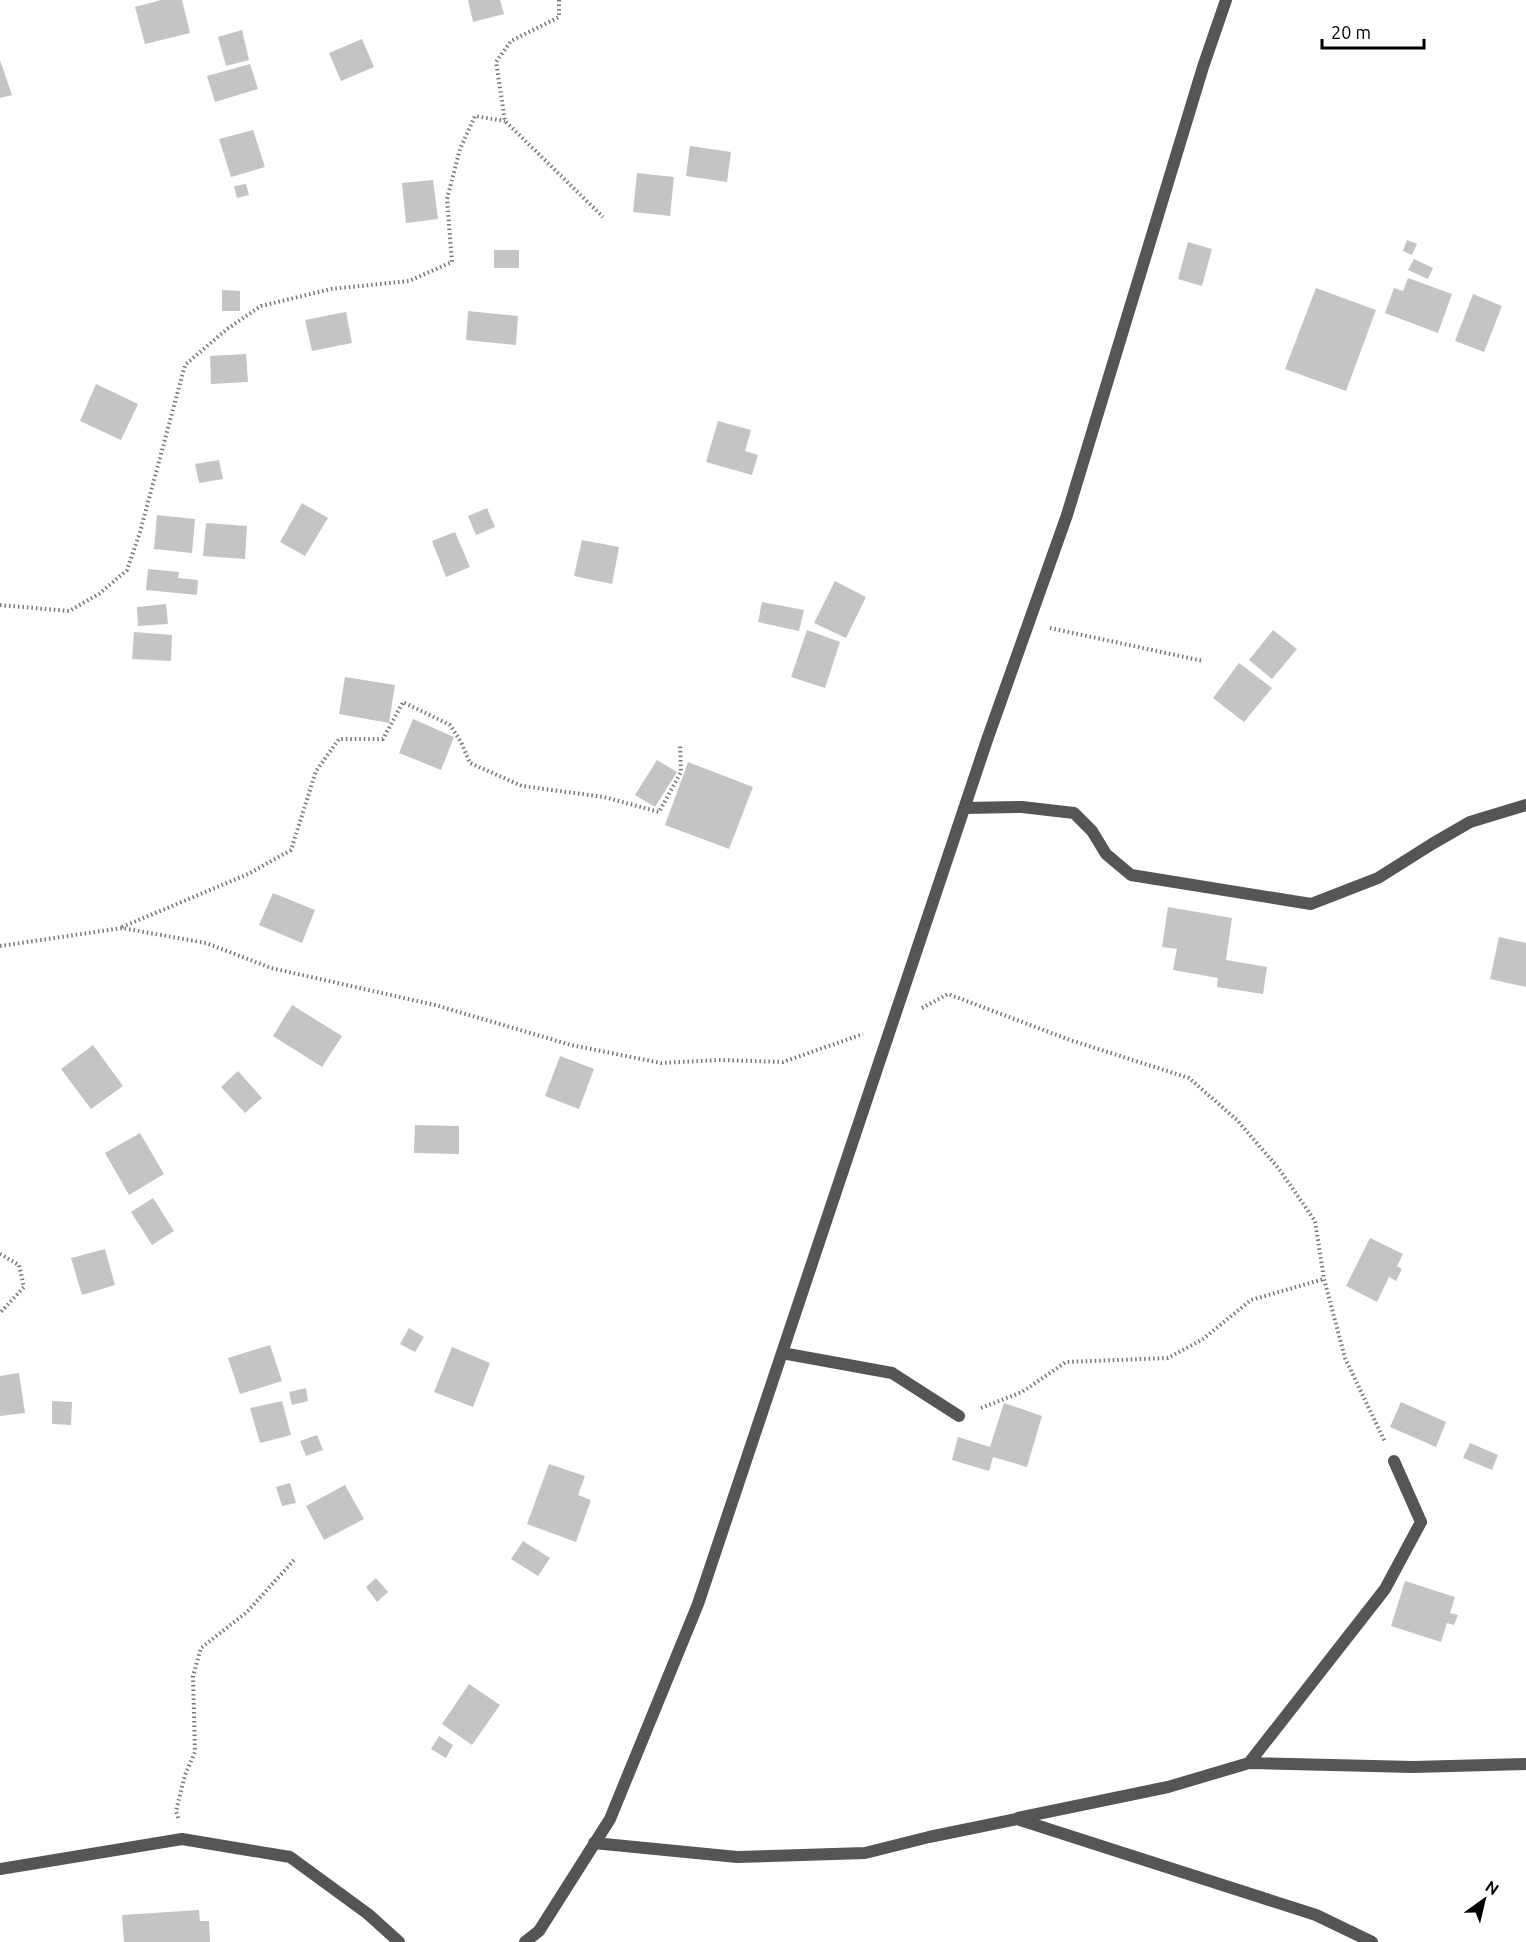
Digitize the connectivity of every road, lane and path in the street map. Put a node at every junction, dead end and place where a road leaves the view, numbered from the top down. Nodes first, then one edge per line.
1 (559, 0) edge
2 (1226, 0) edge
3 (505, 121) junction
4 (603, 217) dead end
5 (0, 605) edge
6 (1029, 623) junction
7 (1203, 661) dead end
8 (680, 744) dead end
9 (1526, 805) edge
10 (964, 808) junction
11 (122, 928) junction
12 (0, 946) edge
13 (892, 1024) junction
14 (0, 1254) edge
15 (1324, 1279) junction
16 (0, 1314) edge
17 (782, 1353) junction
18 (959, 1416) joint
19 (1394, 1461) joint
20 (294, 1560) dead end
21 (1249, 1763) junction
22 (1526, 1764) edge
23 (1017, 1819) junction
24 (182, 1839) junction
25 (594, 1843) junction
26 (0, 1869) edge
27 (399, 1942) edge
28 (525, 1942) edge
29 (1372, 1942) edge

1 - 3 path
2 - 6 street
3 - 4 path
3 - 5 path
6 - 7 path
6 - 10 street
8 - 11 path
9 - 10 street
10 - 13 street
11 - 12 path
11 - 13 path
13 - 15 path
13 - 17 street
14 - 16 path
15 - 18 path
15 - 19 path
17 - 18 street
17 - 25 street
19 - 21 street
20 - 24 path
21 - 22 street
21 - 23 street
23 - 25 street
23 - 29 street
24 - 26 street
24 - 27 street
25 - 28 street

